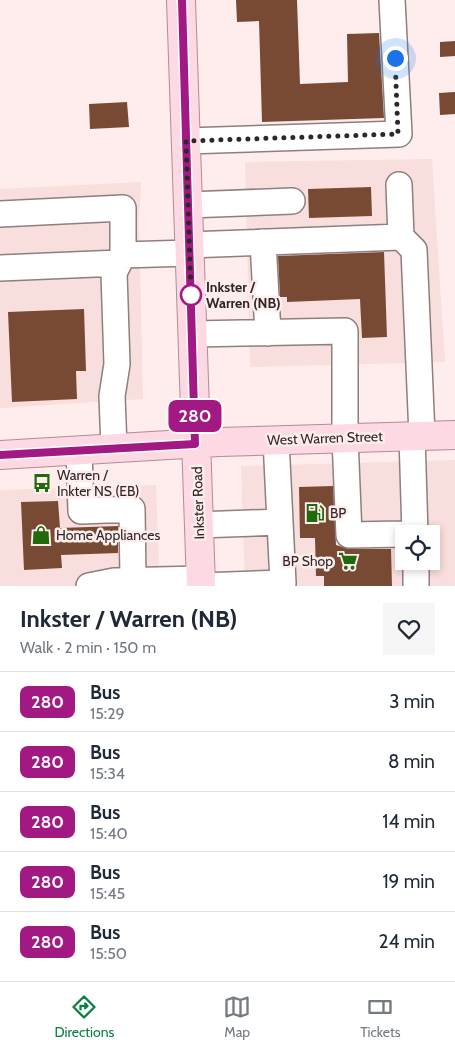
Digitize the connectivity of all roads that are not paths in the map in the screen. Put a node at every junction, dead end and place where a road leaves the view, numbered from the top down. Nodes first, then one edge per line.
1 (182, 0) edge
2 (392, 0) edge
3 (186, 141) junction
4 (398, 185) dead end
5 (292, 201) dead end
6 (188, 205) junction
7 (0, 214) edge
8 (401, 237) junction
9 (263, 242) junction
10 (189, 249) junction
11 (121, 259) junction
12 (0, 268) edge
13 (268, 332) junction
14 (192, 334) junction
15 (455, 435) edge
16 (417, 436) junction
17 (345, 438) junction
18 (276, 440) junction
19 (195, 444) junction
20 (114, 448) junction
21 (79, 450) junction
22 (0, 455) edge
23 (280, 522) junction
24 (198, 525) junction
25 (415, 525) edge
26 (395, 534) edge
27 (416, 570) edge
28 (133, 580) junction
29 (200, 582) edge
30 (90, 586) edge
31 (416, 586) edge

1 - 3 main road, Inkster Road
2 - 3 lane
3 - 6 main road, Inkster Road
4 - 8 lane
5 - 6 lane
6 - 10 main road, Inkster Road
7 - 11 lane
8 - 9 lane
8 - 16 lane
9 - 10 lane
9 - 13 lane
10 - 11 lane
10 - 14 main road, Inkster Road
11 - 12 lane
11 - 20 lane
13 - 14 lane
13 - 17 lane
14 - 19 main road, Inkster Road
15 - 16 main road, West Warren Street
16 - 17 main road, West Warren Street
16 - 25 lane
17 - 18 main road, West Warren Street
17 - 26 lane
18 - 19 main road, West Warren Street
18 - 23 lane
19 - 20 main road, West Warren Street
19 - 24 main road, Inkster Road
20 - 21 main road, West Warren Street
21 - 22 main road, West Warren Street
21 - 28 lane
23 - 24 lane
23 - 29 lane
24 - 29 main road, Inkster Road
27 - 31 lane
28 - 29 lane
28 - 30 lane

